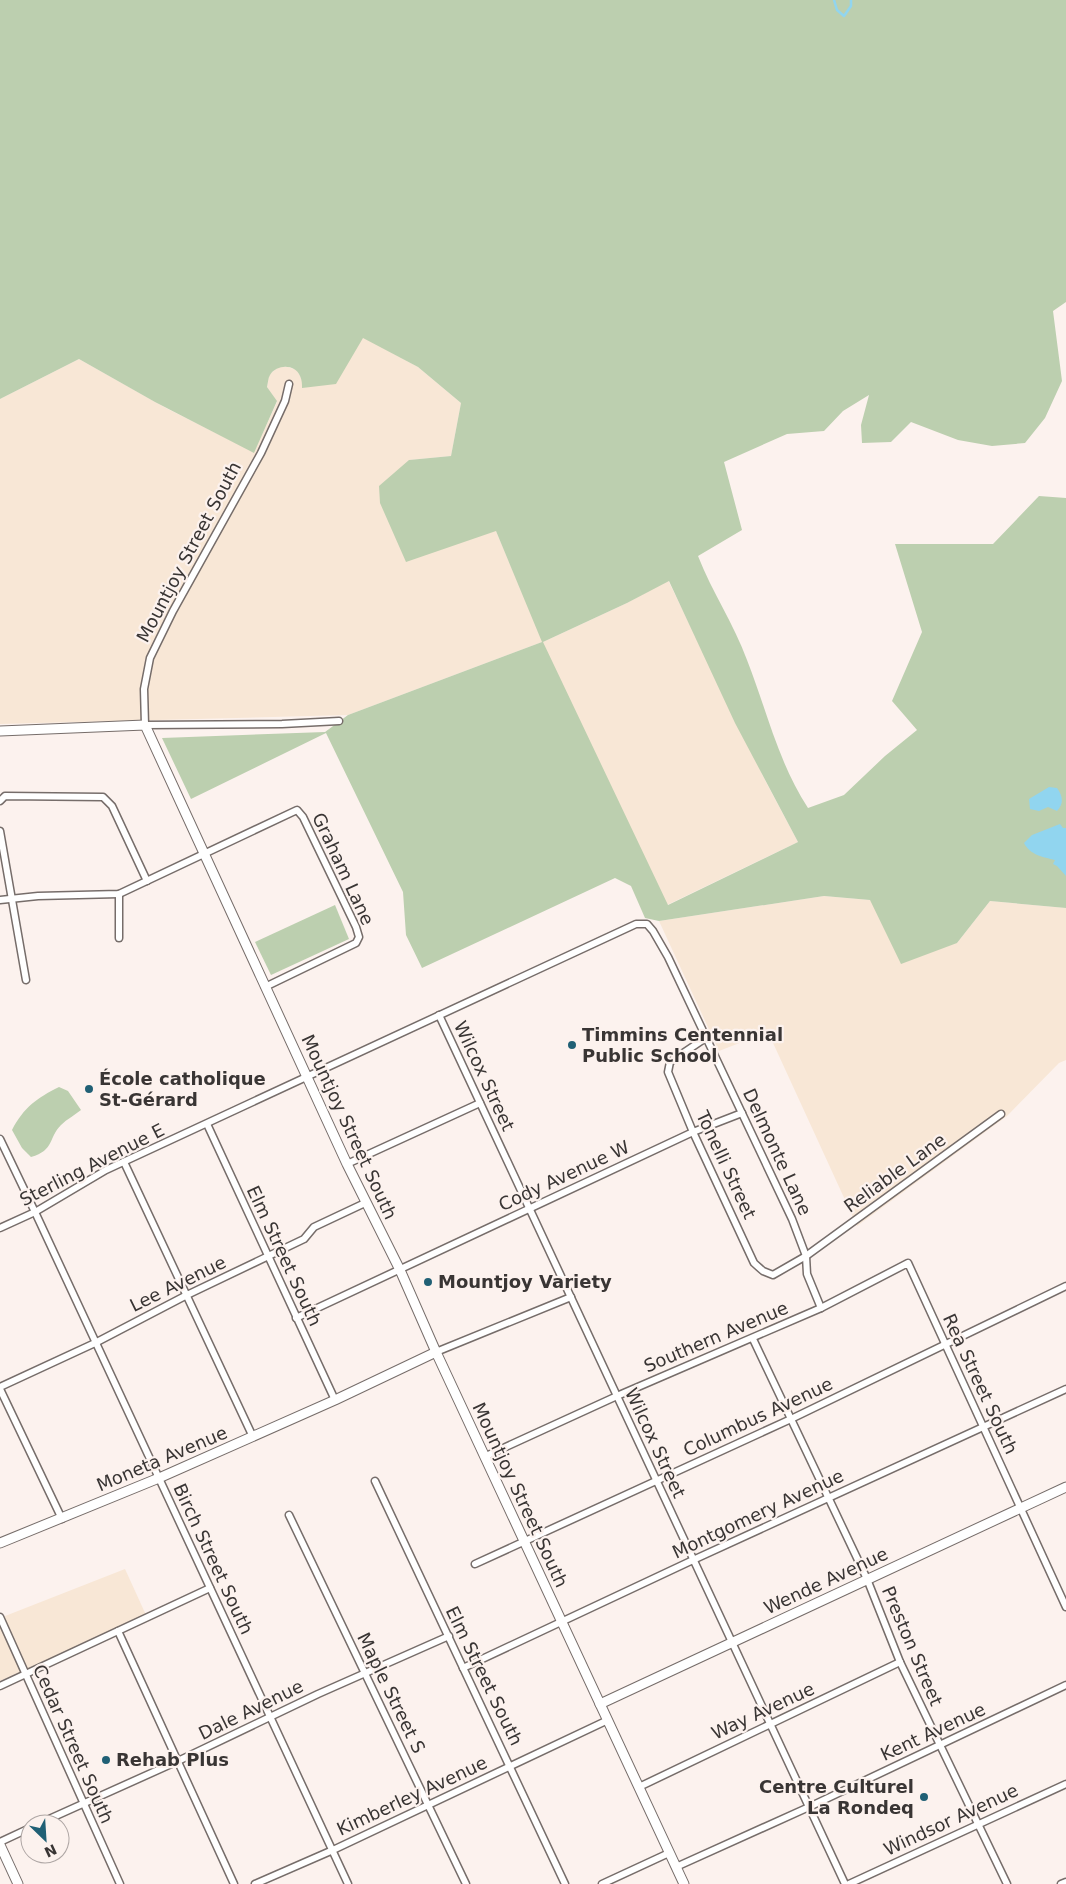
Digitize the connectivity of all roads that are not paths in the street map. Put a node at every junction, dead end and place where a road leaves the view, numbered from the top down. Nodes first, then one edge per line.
1 (289, 384) dead end
2 (339, 721) dead end
3 (145, 725) junction
4 (0, 731) edge
5 (0, 802) edge
6 (0, 831) edge
7 (204, 855) junction
8 (147, 881) junction
9 (119, 894) junction
10 (11, 898) junction
11 (0, 900) edge
12 (119, 938) dead end
13 (26, 980) dead end
14 (265, 987) junction
15 (439, 1015) junction
16 (706, 1038) junction
17 (307, 1077) junction
18 (480, 1102) junction
19 (742, 1113) junction
20 (1001, 1114) dead end
21 (207, 1124) junction
22 (693, 1132) junction
23 (0, 1139) edge
24 (124, 1162) junction
25 (347, 1164) junction
26 (365, 1203) junction
27 (529, 1208) junction
28 (36, 1212) junction
29 (0, 1228) edge
30 (806, 1256) junction
31 (269, 1257) junction
32 (400, 1270) junction
33 (1066, 1286) edge
34 (187, 1295) junction
35 (571, 1298) junction
36 (821, 1308) junction
37 (296, 1318) junction
38 (753, 1338) junction
39 (95, 1343) junction
40 (944, 1345) junction
41 (436, 1352) junction
42 (0, 1388) edge
43 (1066, 1389) edge
44 (617, 1396) junction
45 (335, 1400) junction
46 (791, 1418) junction
47 (984, 1427) junction
48 (252, 1437) junction
49 (486, 1456) junction
50 (159, 1478) junction
51 (375, 1481) dead end
52 (657, 1481) junction
53 (1066, 1487) edge
54 (829, 1498) junction
55 (1021, 1508) junction
56 (290, 1515) dead end
57 (62, 1519) junction
58 (524, 1541) junction
59 (0, 1544) edge
60 (693, 1560) junction
61 (475, 1564) dead end
62 (868, 1579) junction
63 (210, 1588) junction
64 (1063, 1591) edge
65 (1066, 1608) edge
66 (0, 1617) edge
67 (562, 1622) junction
68 (118, 1631) junction
69 (449, 1636) junction
70 (732, 1644) junction
71 (900, 1662) junction
72 (463, 1668) junction
73 (365, 1674) junction
74 (25, 1675) junction
75 (1066, 1685) edge
76 (0, 1686) edge
77 (600, 1704) junction
78 (270, 1717) junction
79 (608, 1720) junction
80 (770, 1724) junction
81 (940, 1745) junction
82 (178, 1761) junction
83 (510, 1766) junction
84 (1066, 1784) edge
85 (638, 1787) junction
86 (83, 1803) junction
87 (428, 1804) junction
88 (809, 1807) junction
89 (59, 1814) edge
90 (977, 1824) junction
91 (20, 1833) edge
92 (0, 1843) edge
93 (332, 1850) junction
94 (669, 1852) junction
95 (676, 1867) junction
96 (1066, 1882) edge
97 (18, 1884) edge
98 (120, 1884) edge
99 (234, 1884) edge
100 (255, 1884) edge
101 (348, 1884) edge
102 (466, 1884) edge
103 (565, 1884) edge
104 (602, 1884) edge
105 (684, 1884) edge
106 (845, 1884) edge
107 (849, 1884) edge
108 (1007, 1884) edge
109 (1061, 1884) edge

1 - 3 street, Mountjoy Street South
2 - 3 street
3 - 4 street
3 - 7 street, Mountjoy Street South
5 - 8 street
6 - 10 street
7 - 8 street
7 - 14 street, Mountjoy Street South
7 - 14 street, Graham Lane
8 - 9 street
9 - 10 street
9 - 12 street
10 - 11 street
10 - 13 street
14 - 17 street, Mountjoy Street South
15 - 16 street, Delmonte Lane
15 - 17 street, Sterling Avenue E
15 - 18 street, Wilcox Street
16 - 19 street, Delmonte Lane
16 - 22 street, Tonelli Street
17 - 21 street, Sterling Avenue E
17 - 25 street, Mountjoy Street South
18 - 25 street
18 - 27 street, Wilcox Street
19 - 22 street, Cody Avenue W
19 - 30 street, Delmonte Lane
20 - 30 street, Reliable Lane
21 - 24 street, Sterling Avenue E
21 - 31 street, Elm Street South
22 - 27 street, Cody Avenue W
22 - 30 street, Tonelli Street
23 - 28 street, Birch Street South
24 - 28 street, Sterling Avenue E
24 - 34 street
25 - 26 street, Mountjoy Street South
26 - 31 street, Lee Avenue
26 - 32 street, Mountjoy Street South
27 - 32 street, Cody Avenue W
27 - 35 street, Wilcox Street
28 - 29 street, Sterling Avenue E
28 - 39 street, Birch Street South
30 - 36 street, Delmonte Lane
31 - 34 street, Lee Avenue
31 - 37 street, Elm Street South
32 - 37 street, Cody Avenue W
32 - 41 street, Mountjoy Street South
33 - 40 street, Columbus Avenue
34 - 39 street, Lee Avenue
34 - 48 street
35 - 41 street
35 - 44 street, Wilcox Street
36 - 38 street, Southern Avenue
36 - 40 street, Rea Street South
37 - 45 street, Elm Street South
38 - 44 street, Southern Avenue
38 - 46 street, Preston Street
39 - 42 street, Lee Avenue
39 - 50 street, Birch Street South
40 - 46 street, Columbus Avenue
40 - 47 street, Rea Street South
41 - 45 street, Moneta Avenue
41 - 49 street, Mountjoy Street South
42 - 57 street
43 - 47 street, Montgomery Avenue
44 - 49 street, Southern Avenue
44 - 52 street, Wilcox Street
45 - 48 street, Moneta Avenue
46 - 52 street, Columbus Avenue
46 - 54 street, Preston Street
47 - 54 street, Montgomery Avenue
47 - 55 street, Rea Street South
48 - 50 street, Moneta Avenue
49 - 58 street, Mountjoy Street South
50 - 57 street, Moneta Avenue
50 - 63 street, Birch Street South
51 - 69 street, Elm Street South
52 - 58 street, Columbus Avenue
52 - 60 street, Wilcox Street
53 - 55 street, Wende Avenue
54 - 60 street, Montgomery Avenue
54 - 62 street, Preston Street
55 - 62 street, Wende Avenue
55 - 64 street, Rea Street South
56 - 73 street, Maple Street S
57 - 59 street, Moneta Avenue
58 - 61 street, Columbus Avenue
58 - 67 street, Mountjoy Street South
60 - 67 street, Montgomery Avenue
60 - 70 street, Wilcox Street
62 - 70 street, Wende Avenue
62 - 71 street, Preston Street
63 - 68 street
63 - 78 street, Birch Street South
64 - 65 street, Rea Street South
66 - 74 street, Cedar Street South
67 - 72 street, Montgomery Avenue
67 - 77 street, Mountjoy Street South
68 - 74 street
68 - 82 street
69 - 72 street, Elm Street South
69 - 73 street, Dale Avenue
70 - 77 street, Wende Avenue
70 - 80 street, Wilcox Street
71 - 80 street, Way Avenue
71 - 81 street, Preston Street
72 - 83 street, Elm Street South
73 - 78 street, Dale Avenue
73 - 87 street, Maple Street S
74 - 76 street
74 - 86 street, Cedar Street South
75 - 81 street, Kent Avenue
77 - 79 street, Mountjoy Street South
78 - 82 street, Dale Avenue
78 - 93 street, Birch Street South
79 - 83 street, Kimberley Avenue
79 - 85 street, Mountjoy Street South
80 - 85 street, Way Avenue
80 - 88 street, Wilcox Street
81 - 88 street, Kent Avenue
81 - 90 street, Preston Street
82 - 86 street, Dale Avenue
82 - 99 street
83 - 87 street, Kimberley Avenue
83 - 103 street, Elm Street South
84 - 90 street, Windsor Avenue
85 - 94 street, Mountjoy Street South
86 - 89 street, Dale Avenue
86 - 98 street, Cedar Street South
87 - 93 street, Kimberley Avenue
87 - 102 street, Maple Street S
88 - 95 street, Kent Avenue
88 - 106 street, Wilcox Street
90 - 107 street, Windsor Avenue
90 - 108 street, Preston Street
91 - 92 street
92 - 97 street
93 - 100 street, Kimberley Avenue
93 - 101 street, Birch Street South
94 - 95 street, Mountjoy Street South
94 - 104 street
95 - 105 street, Mountjoy Street South
96 - 109 street

